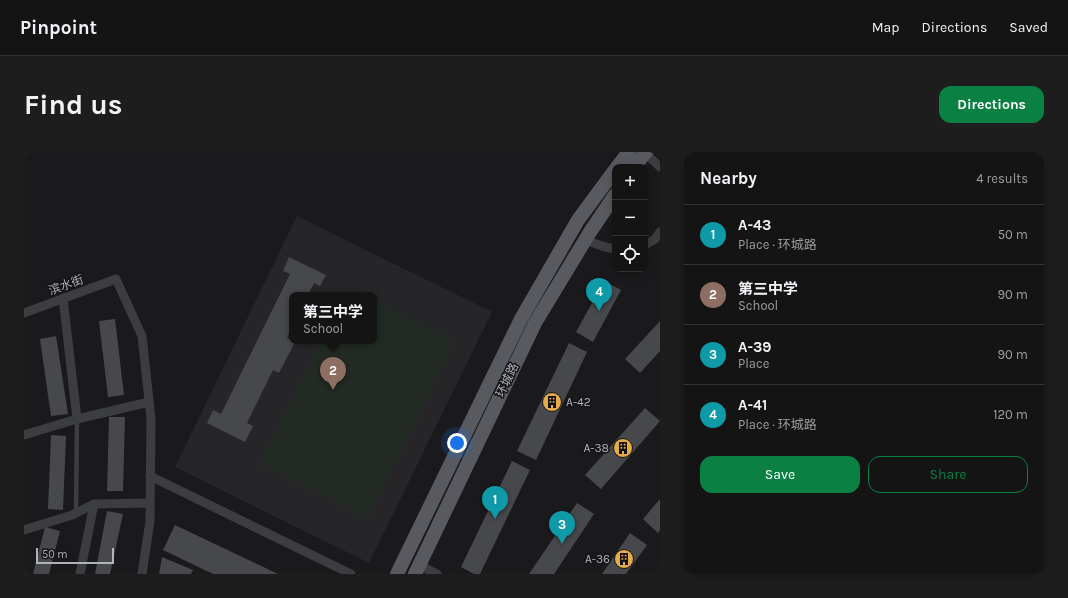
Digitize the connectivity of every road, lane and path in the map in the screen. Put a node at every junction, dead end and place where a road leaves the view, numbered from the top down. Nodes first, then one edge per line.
1 (629, 152) edge
2 (646, 152) edge
3 (619, 164) edge
4 (636, 164) edge
5 (660, 167) edge
6 (612, 174) edge
7 (612, 200) edge
8 (658, 238) edge
9 (585, 240) junction
10 (648, 243) edge
11 (612, 248) edge
12 (63, 298) junction
13 (24, 313) edge
14 (149, 402) junction
15 (77, 419) junction
16 (24, 435) edge
17 (150, 476) junction
18 (150, 503) junction
19 (94, 504) junction
20 (76, 512) junction
21 (24, 530) edge
22 (417, 570) edge
23 (80, 574) edge
24 (142, 574) edge
25 (351, 574) edge
26 (397, 574) edge
27 (437, 574) edge

1 - 3 main road
2 - 4 main road
2 - 5 street
6 - 26 main road
7 - 9 main road, 环城路
8 - 10 street
9 - 11 street
9 - 22 main road, 环城路
12 - 13 street, 滨水街
12 - 14 street, 滨水街
12 - 15 street
14 - 15 street
14 - 17 street
15 - 16 street
15 - 20 lane
17 - 18 street
17 - 25 street
18 - 19 street
18 - 24 street
19 - 20 street
19 - 23 street
20 - 21 street
22 - 27 street

